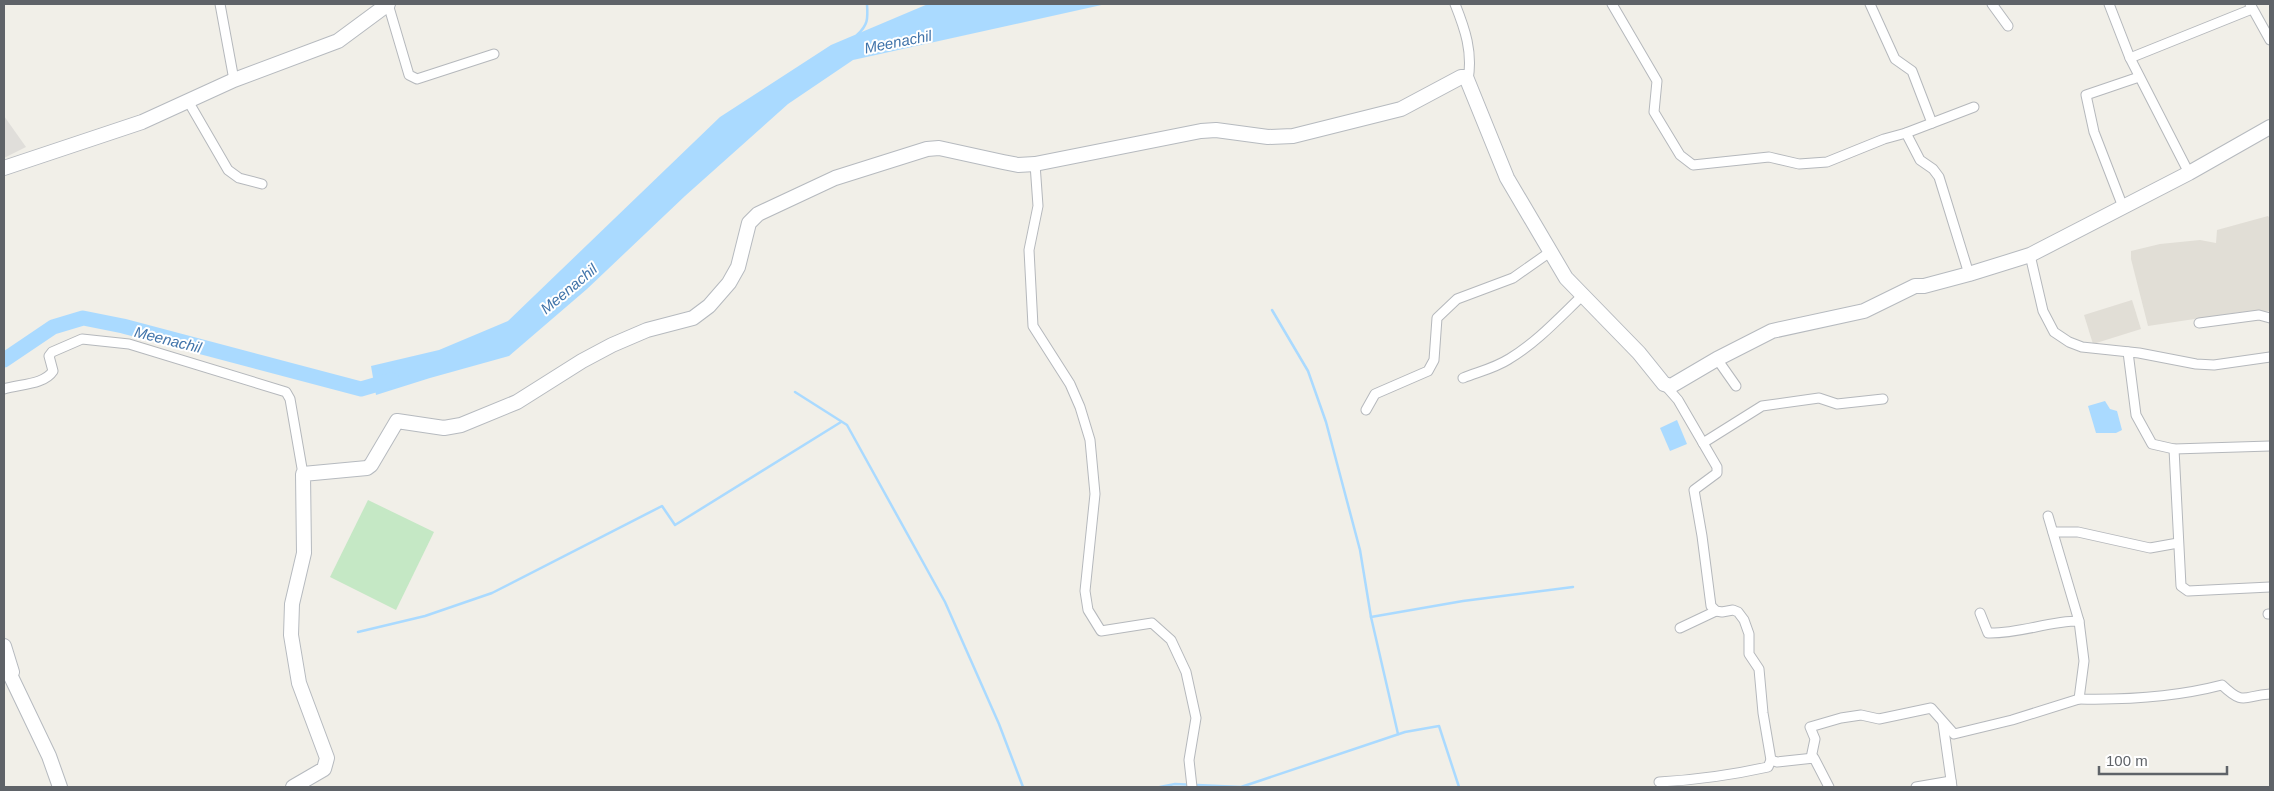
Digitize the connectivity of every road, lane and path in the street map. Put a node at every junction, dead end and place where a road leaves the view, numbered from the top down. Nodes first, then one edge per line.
1 (220, 4) edge
2 (388, 4) edge
3 (1456, 4) edge
4 (1612, 4) edge
5 (1870, 4) edge
6 (1992, 4) edge
7 (2109, 4) edge
8 (2251, 7) edge
9 (2008, 26) dead end
10 (2270, 40) edge
11 (494, 54) dead end
12 (2130, 58) junction
13 (2139, 77) junction
14 (234, 80) junction
15 (1468, 80) junction
16 (188, 101) junction
17 (1974, 107) dead end
18 (1932, 123) junction
19 (2270, 127) edge
20 (1906, 133) junction
21 (1035, 164) junction
22 (4, 168) edge
23 (2190, 172) junction
24 (262, 184) dead end
25 (2123, 207) junction
26 (1550, 252) junction
27 (2030, 255) junction
28 (1969, 274) junction
29 (1582, 296) junction
30 (2270, 318) edge
31 (2199, 323) dead end
32 (2128, 352) junction
33 (1718, 359) junction
34 (2270, 359) edge
35 (1462, 378) dead end
36 (1664, 384) junction
37 (1736, 386) dead end
38 (4, 389) edge
39 (1883, 399) dead end
40 (1366, 410) dead end
41 (1703, 443) junction
42 (2270, 446) edge
43 (2174, 448) junction
44 (303, 474) junction
45 (2048, 516) dead end
46 (2053, 532) junction
47 (2178, 544) junction
48 (2270, 587) edge
49 (1716, 611) junction
50 (1980, 613) dead end
51 (2079, 621) junction
52 (1680, 628) dead end
53 (4, 646) edge
54 (4, 662) edge
55 (14, 680) junction
56 (2270, 694) edge
57 (2079, 699) junction
58 (1943, 722) junction
59 (1811, 758) junction
60 (1771, 760) junction
61 (1660, 782) dead end
62 (1951, 784) edge
63 (1192, 785) edge
64 (60, 787) edge
65 (293, 787) edge
66 (1829, 787) edge
67 (1916, 787) edge

1 - 14 street
2 - 11 street
2 - 14 main road
3 - 15 street
4 - 20 street
5 - 18 street
6 - 9 street
7 - 12 street
8 - 10 street
8 - 12 street
12 - 13 street
13 - 23 street
13 - 25 street
14 - 16 main road
15 - 21 main road
15 - 26 main road
16 - 22 main road
16 - 24 street
17 - 18 street
18 - 20 street
19 - 23 main road
20 - 28 street
21 - 44 main road
21 - 63 street
23 - 25 main road
25 - 27 main road
26 - 29 main road
26 - 40 street
27 - 28 main road
27 - 32 street
28 - 33 main road
29 - 35 street
29 - 36 main road
30 - 31 street
32 - 34 street
32 - 43 street
33 - 36 main road
33 - 37 street
36 - 41 street
38 - 44 street
39 - 41 street
41 - 49 street
42 - 43 street
43 - 47 street
44 - 65 main road
45 - 46 street
46 - 47 street
46 - 51 street
47 - 48 street
49 - 52 street
49 - 60 street
50 - 51 street
51 - 57 street
53 - 55 main road
54 - 55 main road
55 - 64 main road
56 - 57 street
57 - 58 street
58 - 59 street
58 - 62 street
59 - 60 street
59 - 66 street
60 - 61 street
62 - 67 street

